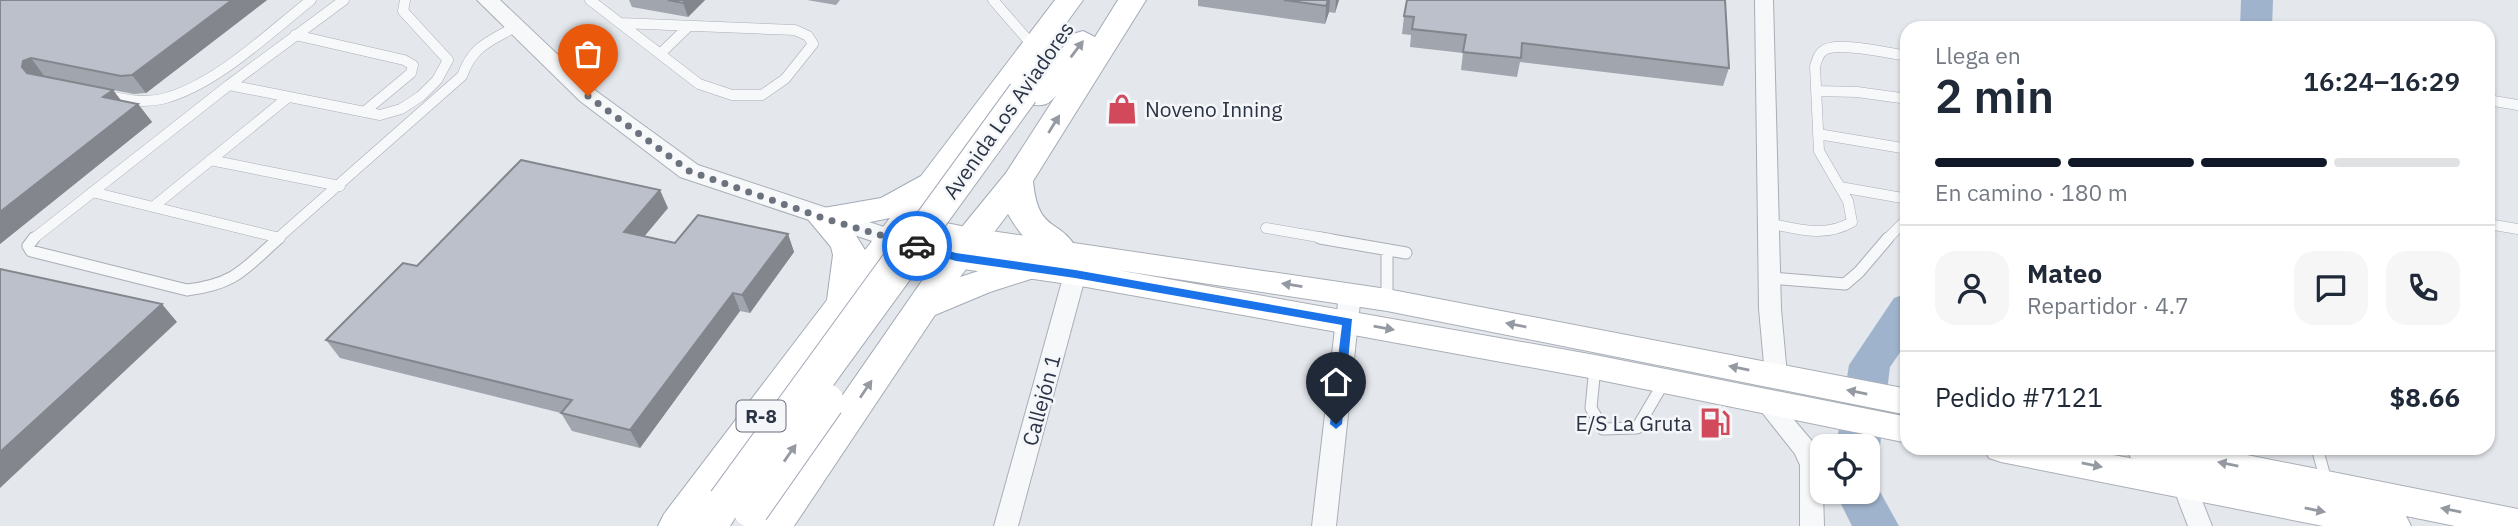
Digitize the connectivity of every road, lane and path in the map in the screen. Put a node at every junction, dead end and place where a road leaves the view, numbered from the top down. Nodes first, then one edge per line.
1 (312, 0) edge
2 (344, 0) edge
3 (405, 0) edge
4 (488, 0) edge
5 (590, 0) edge
6 (993, 0) edge
7 (1069, 0) edge
8 (1085, 0) edge
9 (1114, 0) edge
10 (1132, 0) edge
11 (1764, 0) edge
12 (620, 23) junction
13 (689, 26) junction
14 (515, 27) junction
15 (295, 35) junction
16 (1034, 47) junction
17 (660, 54) junction
18 (1900, 55) edge
19 (229, 85) junction
20 (1816, 91) junction
21 (96, 94) edge
22 (1032, 95) junction
23 (287, 97) junction
24 (1900, 98) edge
25 (2495, 101) edge
26 (2518, 105) edge
27 (364, 112) junction
28 (1818, 134) junction
29 (1900, 148) edge
30 (210, 160) junction
31 (945, 169) junction
32 (1017, 181) junction
33 (340, 186) junction
34 (1840, 187) junction
35 (92, 192) junction
36 (1900, 198) edge
37 (153, 207) junction
38 (823, 218) junction
39 (1769, 223) junction
40 (2495, 225) edge
41 (1900, 226) edge
42 (1265, 228) dead end
43 (2518, 229) edge
44 (899, 232) junction
45 (280, 238) junction
46 (963, 247) junction
47 (1387, 250) junction
48 (1406, 253) dead end
49 (1068, 262) junction
50 (1028, 267) junction
51 (1769, 278) junction
52 (1387, 300) junction
53 (922, 306) junction
54 (843, 307) junction
55 (1349, 308) junction
56 (1595, 368) junction
57 (1664, 381) junction
58 (1790, 392) junction
59 (1900, 401) edge
60 (1900, 427) edge
61 (2038, 455) edge
62 (2179, 455) edge
63 (2319, 455) edge
64 (2183, 482) junction
65 (2327, 484) junction
66 (739, 518) edge
67 (2518, 524) edge
68 (678, 526) edge
69 (1006, 526) edge
70 (1324, 526) edge
71 (1812, 526) edge
72 (2200, 526) edge
73 (2393, 526) edge

1 - 21 lane
2 - 15 lane
3 - 27 lane
4 - 14 street
5 - 12 lane
6 - 16 lane
7 - 16 main road
8 - 22 main road, Avenida Los Aviadores / R-8
22 -> 9 main road, Avenida Los Aviadores / R-8
32 -> 10 main road
11 - 39 street
12 - 13 lane
12 - 17 lane
13 - 17 lane
13 - 17 lane
14 - 33 lane
14 - 38 street
15 - 19 lane
15 - 27 lane
16 - 31 main road
18 - 20 lane
19 - 23 lane
19 - 35 lane
20 - 24 lane
20 - 28 lane
22 - 66 main road, Avenida Los Aviadores / R-8, bridge
23 - 27 lane
23 - 30 lane
25 - 26 lane
28 - 29 lane
28 - 34 lane
30 - 33 lane
30 - 37 lane
31 - 38 main road
31 - 44 main road
32 - 46 main road
32 - 49 main road
33 - 45 lane
34 - 36 lane
34 - 39 lane
35 - 37 lane
35 - 45 lane
37 - 45 lane
38 - 44 street
38 - 54 main road
39 - 51 street
40 - 43 lane
41 - 51 lane
42 - 47 lane
44 - 46 main road
44 - 54 main road, R-8
46 - 49 main road
46 - 50 main road
46 - 53 main road
47 - 48 lane
47 - 52 lane
49 - 50 main road
49 - 55 main road
49 - 69 street, Callejón 1
50 - 53 main road
51 - 58 street
52 - 55 main road
58 -> 52 main road
66 -> 53 main road
54 - 68 main road, R-8
55 -> 56 main road
55 - 70 street
56 - 57 main road
56 - 57 lane
57 - 58 main road
59 -> 58 main road
58 - 60 main road
58 - 71 street
61 -> 64 main road
65 -> 62 main road
63 - 65 lane
64 - 72 street
64 -> 73 main road
67 -> 65 main road

